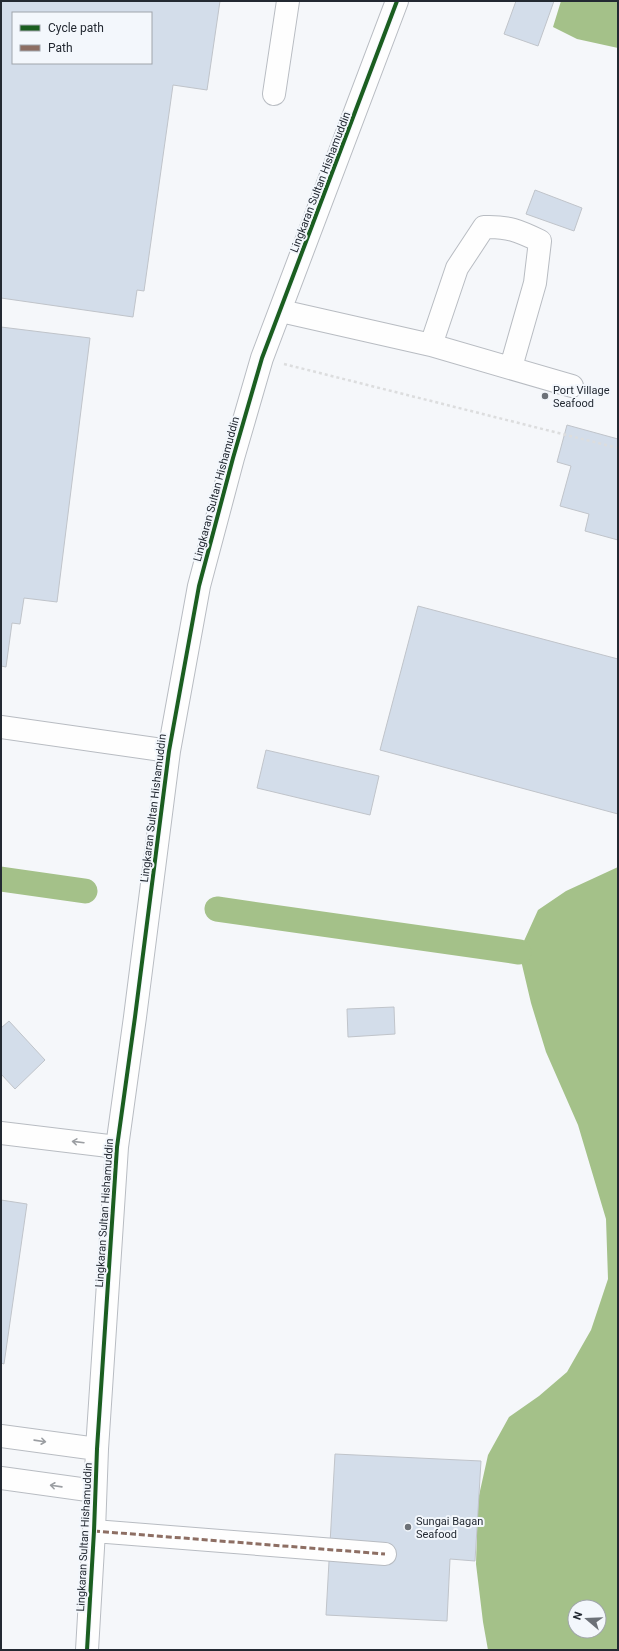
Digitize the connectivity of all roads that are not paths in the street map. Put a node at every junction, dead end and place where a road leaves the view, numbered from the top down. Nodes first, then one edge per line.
1 (288, 1) edge
2 (397, 1) edge
3 (274, 94) dead end
4 (281, 311) junction
5 (431, 345) junction
6 (511, 367) junction
7 (572, 386) dead end
8 (1, 727) edge
9 (169, 751) junction
10 (1, 1133) edge
11 (117, 1147) junction
12 (1, 1436) edge
13 (97, 1449) junction
14 (1, 1478) edge
15 (95, 1491) junction
16 (94, 1531) junction
17 (385, 1554) dead end
18 (87, 1650) edge

1 - 3 street
2 - 4 street, Lingkaran Sultan Hishamuddin
4 - 5 street
4 - 9 street, Lingkaran Sultan Hishamuddin
5 - 6 street
5 - 6 street
6 - 7 street
8 - 9 street
9 - 11 street, Lingkaran Sultan Hishamuddin
11 -> 10 street
11 - 13 street, Lingkaran Sultan Hishamuddin
12 -> 13 street
13 - 15 street, Lingkaran Sultan Hishamuddin
15 -> 14 street
15 - 16 street, Lingkaran Sultan Hishamuddin
16 - 17 street
16 - 18 street, Lingkaran Sultan Hishamuddin

